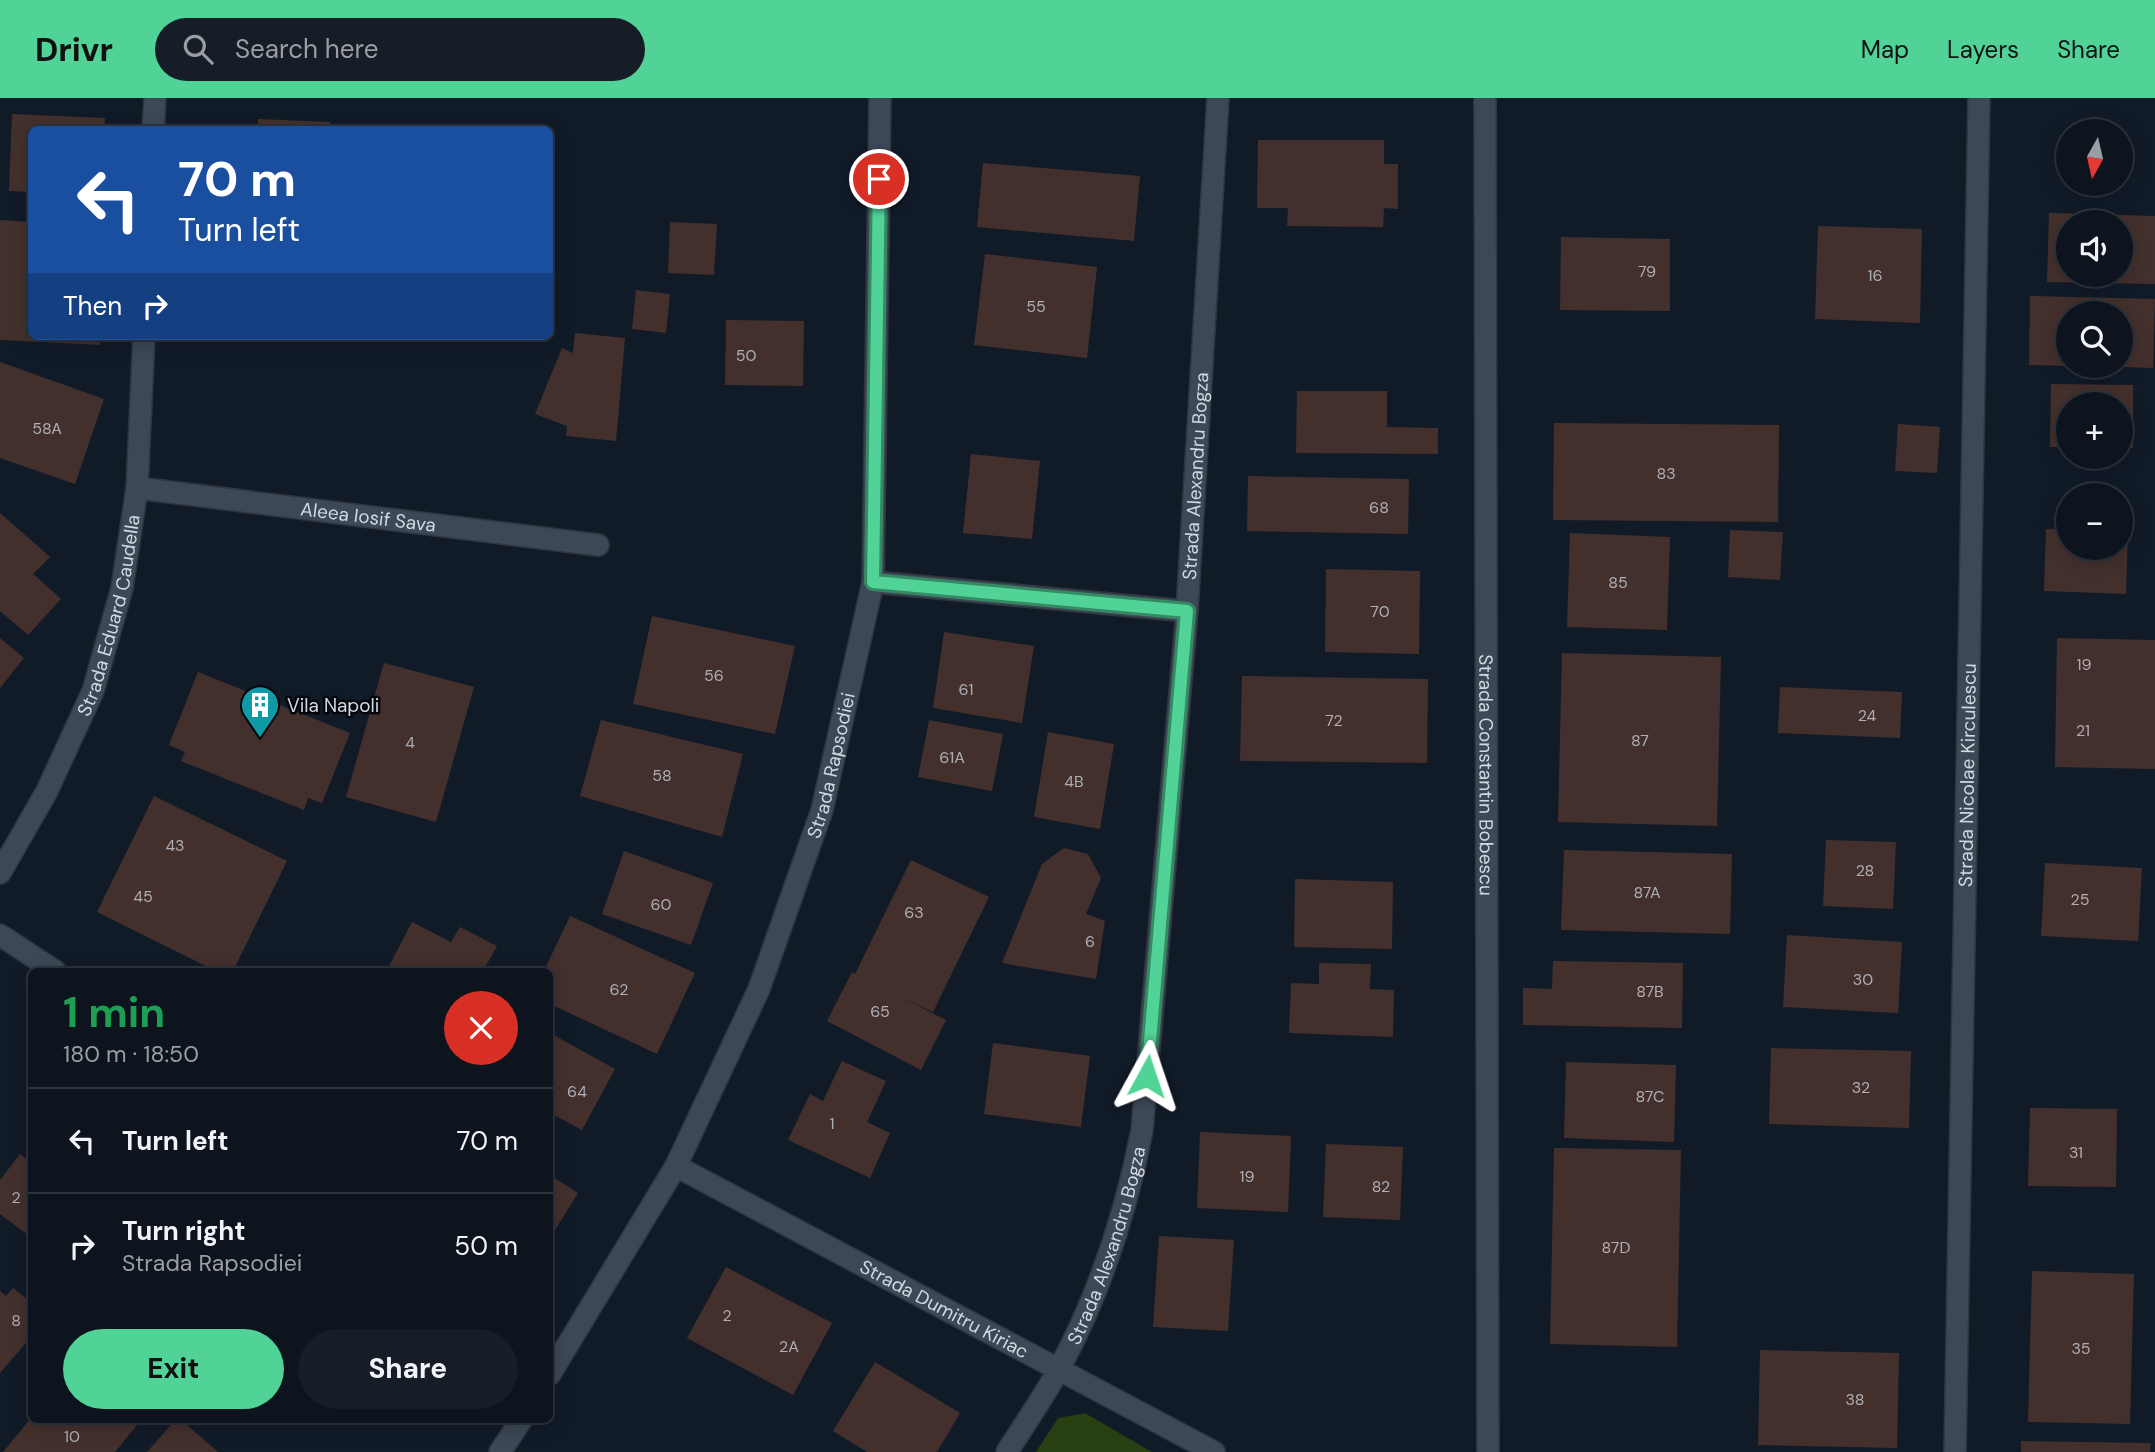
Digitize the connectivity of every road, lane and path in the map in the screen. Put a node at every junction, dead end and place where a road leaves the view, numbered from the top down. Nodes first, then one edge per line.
1 (155, 98) edge
2 (880, 98) edge
3 (1218, 98) edge
4 (1485, 98) edge
5 (1979, 98) edge
6 (153, 126) edge
7 (144, 340) edge
8 (137, 488) junction
9 (598, 545) dead end
10 (873, 582) junction
11 (1187, 611) junction
12 (0, 873) edge
13 (0, 935) edge
14 (50, 968) edge
15 (676, 1166) junction
16 (553, 1369) edge
17 (1059, 1369) junction
18 (519, 1423) edge
19 (500, 1452) edge
20 (1007, 1452) edge
21 (1214, 1452) edge
22 (1488, 1452) edge
23 (1955, 1452) edge

1 - 6 street
2 - 10 street, Strada Rapsodiei
3 - 11 street, Strada Alexandru Bogza
4 - 22 street, Strada Constantin Bobescu
5 - 23 street, Strada Nicolae Kirculescu
7 - 8 street, Strada Eduard Caudella
8 - 9 street, Aleea Iosif Sava
8 - 12 street, Strada Eduard Caudella
10 - 11 street
10 - 15 street, Strada Rapsodiei
11 - 17 street, Strada Alexandru Bogza
13 - 14 street
15 - 16 street, Strada Rapsodiei
15 - 17 street, Strada Dumitru Kiriac
17 - 20 street, Strada Alexandru Bogza
17 - 21 street, Strada Dumitru Kiriac
18 - 19 street

